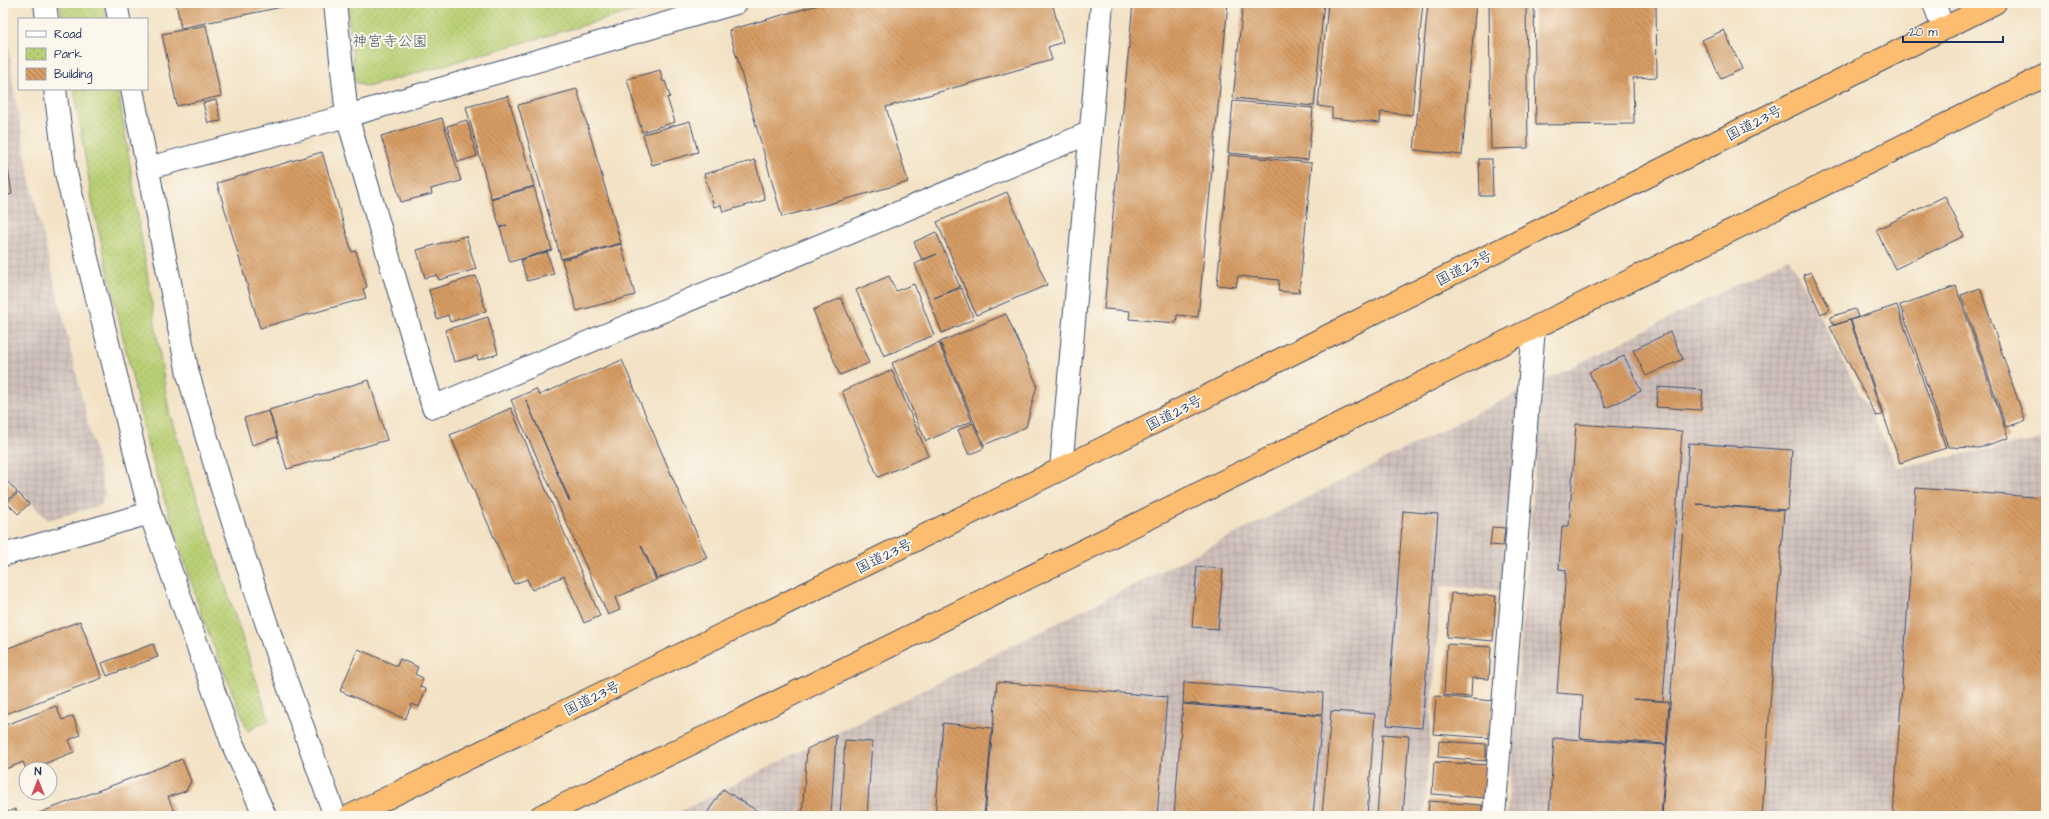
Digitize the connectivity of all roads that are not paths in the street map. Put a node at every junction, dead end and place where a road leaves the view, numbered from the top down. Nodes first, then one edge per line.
1 (45, 3) edge
2 (116, 3) edge
3 (335, 3) edge
4 (736, 3) edge
5 (1102, 3) edge
6 (1934, 3) edge
7 (1995, 3) edge
8 (47, 18) edge
9 (119, 18) edge
10 (1943, 28) junction
11 (2046, 75) edge
12 (56, 90) edge
13 (132, 90) edge
14 (347, 116) junction
15 (1089, 133) junction
16 (148, 168) junction
17 (1534, 328) junction
18 (1061, 469) junction
19 (150, 513) junction
20 (3, 555) edge
21 (265, 816) edge
22 (335, 816) edge
23 (350, 816) edge
24 (541, 816) edge
25 (1494, 816) edge

1 - 8 street
2 - 9 street
3 - 14 street
4 - 14 street
5 - 15 street
6 - 10 street
7 - 10 highway, 国道23号
10 - 18 highway, 国道23号
11 - 17 highway
12 - 19 street
13 - 16 street
14 - 15 street
14 - 16 street
15 - 18 street
16 - 22 street
17 - 24 highway
17 - 25 street
18 - 23 highway, 国道23号
19 - 20 street
19 - 21 street

